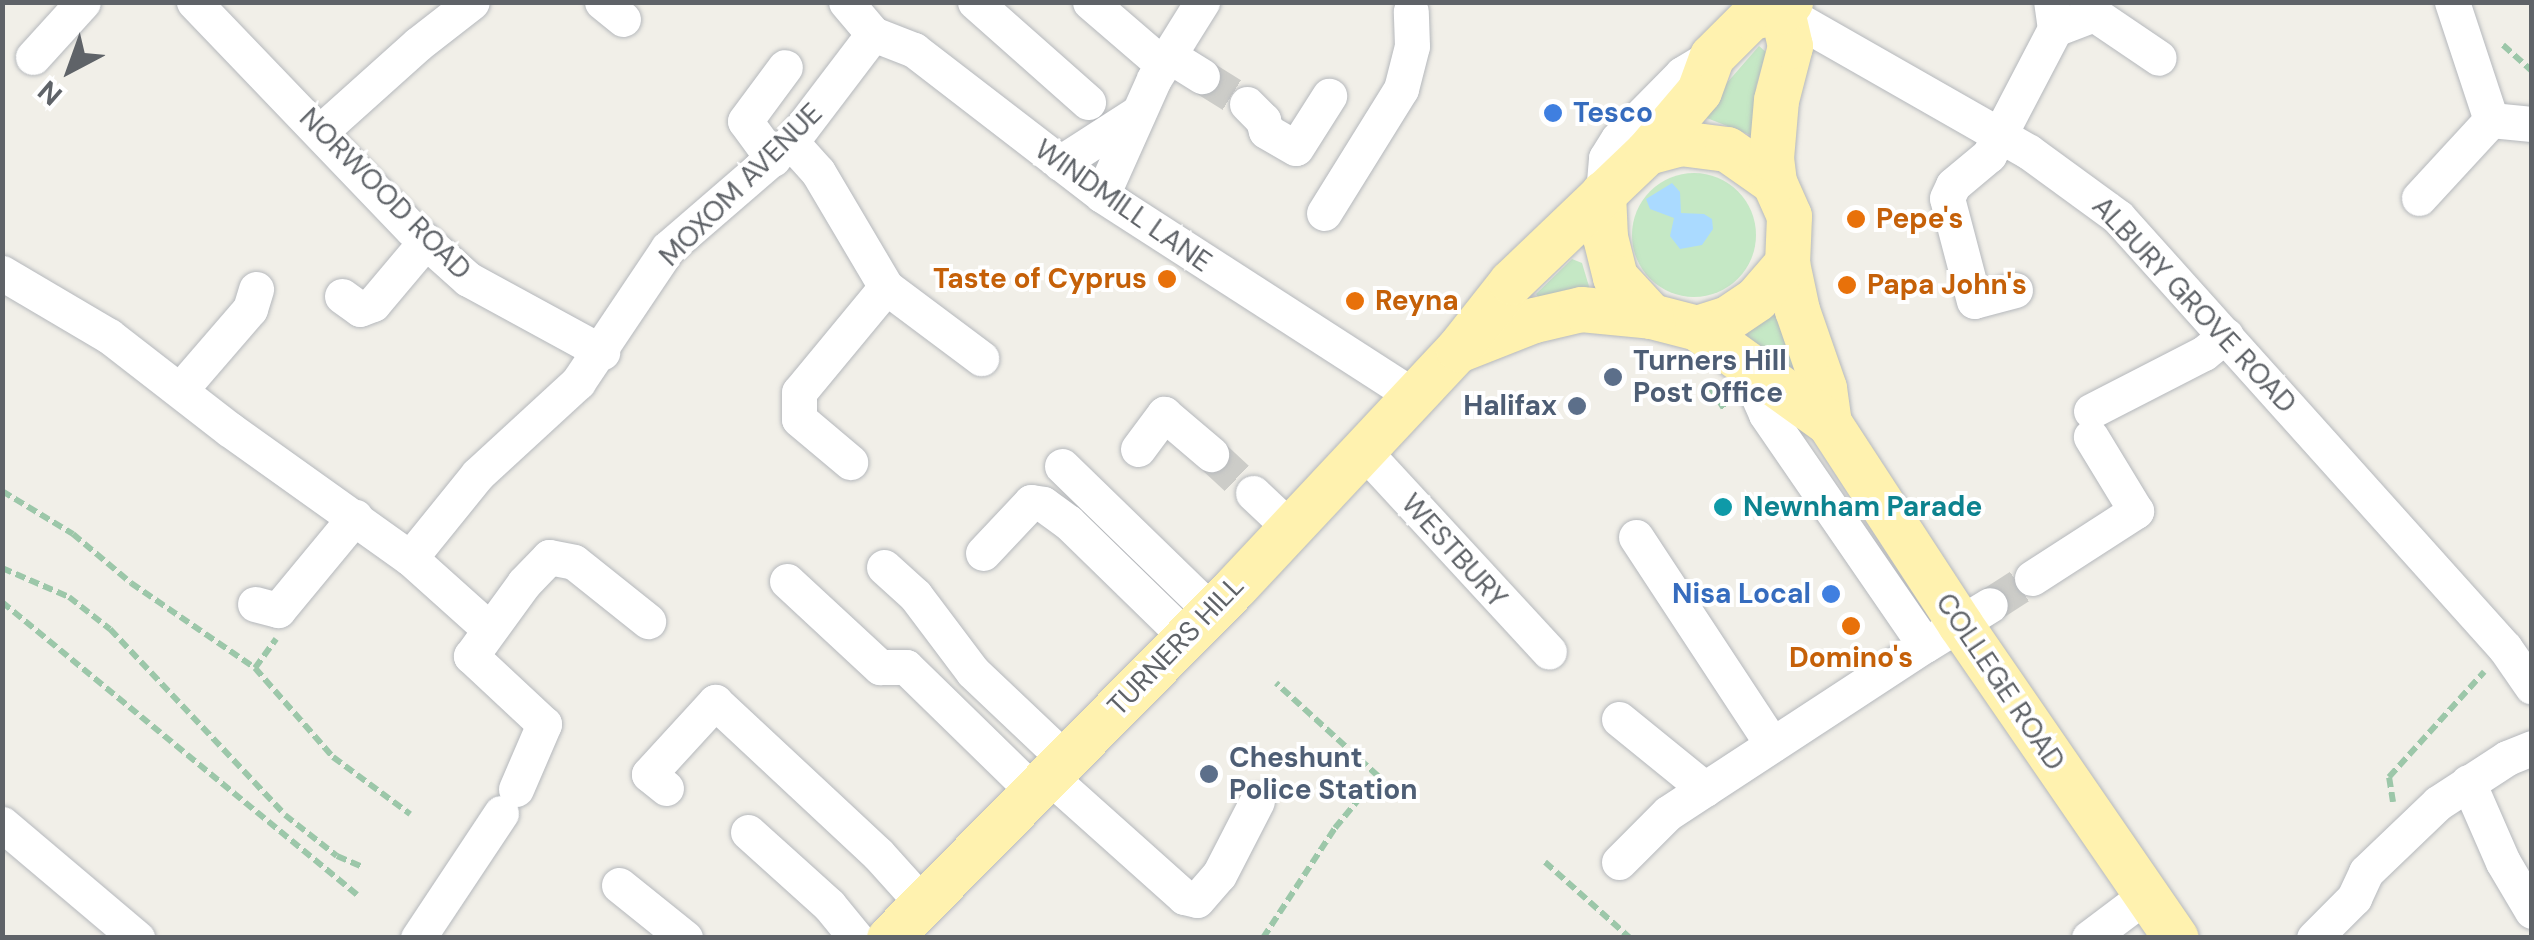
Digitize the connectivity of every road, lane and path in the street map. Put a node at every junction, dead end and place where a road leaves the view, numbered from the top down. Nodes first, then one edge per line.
1 (83, 2) edge
2 (194, 2) edge
3 (472, 2) edge
4 (846, 2) edge
5 (974, 2) edge
6 (1090, 2) edge
7 (1202, 2) edge
8 (2452, 2) edge
9 (1786, 7) edge
10 (1411, 12) dead end
11 (2053, 16) edge
12 (873, 34) junction
13 (1712, 56) junction
14 (32, 57) dead end
15 (2159, 58) dead end
16 (1165, 60) junction
17 (785, 67) dead end
18 (1202, 76) tunnel mouth
19 (1329, 96) dead end
20 (1088, 102) dead end
21 (1248, 104) tunnel mouth
22 (1136, 114) junction
23 (2491, 120) junction
24 (2532, 124) edge
25 (320, 131) junction
26 (1998, 133) junction
27 (782, 150) junction
28 (1647, 152) junction
29 (1060, 164) junction
30 (1774, 182) junction
31 (1602, 192) junction
32 (1102, 195) junction
33 (2419, 198) dead end
34 (1324, 214) dead end
35 (426, 242) junction
36 (1787, 263) junction
37 (2, 274) edge
38 (886, 287) junction
39 (256, 289) dead end
40 (2015, 290) dead end
41 (342, 296) dead end
42 (1650, 316) junction
43 (1698, 328) junction
44 (2226, 335) junction
45 (1458, 349) junction
46 (602, 352) junction
47 (980, 358) dead end
48 (1724, 369) junction
49 (180, 390) junction
50 (1412, 396) junction
51 (1730, 416) dead end
52 (1829, 424) junction
53 (1362, 448) junction
54 (1138, 449) dead end
55 (1210, 454) tunnel mouth
56 (850, 462) dead end
57 (1062, 466) dead end
58 (2, 491) edge
59 (1252, 493) tunnel mouth
60 (356, 517) junction
61 (1289, 527) junction
62 (1636, 536) dead end
63 (984, 554) dead end
64 (410, 558) junction
65 (884, 567) dead end
66 (2, 568) edge
67 (2032, 578) tunnel mouth
68 (787, 580) dead end
69 (2, 602) edge
70 (255, 604) dead end
71 (648, 621) dead end
72 (1197, 623) junction
73 (1958, 624) junction
74 (489, 629) junction
75 (2506, 648) junction
76 (1549, 652) dead end
77 (1276, 683) dead end
78 (2532, 687) edge
79 (1619, 720) dead end
80 (1772, 744) junction
81 (2532, 748) edge
82 (1050, 776) junction
83 (2468, 782) junction
84 (666, 788) dead end
85 (1705, 789) junction
86 (1257, 800) dead end
87 (410, 814) dead end
88 (2, 824) edge
89 (748, 832) dead end
90 (2406, 833) junction
91 (1545, 862) dead end
92 (1618, 862) dead end
93 (361, 866) dead end
94 (619, 885) dead end
95 (357, 895) dead end
96 (2146, 895) junction
97 (923, 904) junction
98 (2532, 910) edge
99 (137, 938) edge
100 (418, 938) edge
101 (685, 938) edge
102 (856, 938) edge
103 (889, 938) edge
104 (1263, 938) edge
105 (1630, 938) edge
106 (2089, 938) edge
107 (2176, 938) edge
108 (2314, 938) edge

1 - 14 street
2 - 25 street, NORWOOD ROAD
3 - 25 street
4 - 12 street, WINDMILL LANE
5 - 20 street
6 - 16 street
7 - 16 street
8 - 23 street
9 - 13 main road
9 - 26 street, ALBURY GROVE ROAD
9 - 30 main road
10 - 34 street
11 - 15 street
11 - 26 street
12 - 27 street, MOXOM AVENUE
12 - 29 street, WINDMILL LANE
13 - 28 main road
13 - 31 street
16 - 18 street
16 - 22 street
17 - 27 street
19 - 21 street
22 - 29 street
22 - 32 street
23 - 24 street
23 - 33 street
25 - 35 street, NORWOOD ROAD
26 - 40 street
26 - 44 street, ALBURY GROVE ROAD
27 - 38 street
27 - 46 street, MOXOM AVENUE
28 - 30 main road
28 - 31 main road
29 - 32 street, WINDMILL LANE
30 - 36 main road
31 - 42 main road
31 - 45 main road, TURNERS HILL
32 - 50 street, WINDMILL LANE
35 - 41 street
35 - 46 street, NORWOOD ROAD
36 - 43 main road
36 - 52 main road, COLLEGE ROAD
37 - 49 street
38 - 47 street
38 - 56 street
39 - 49 street
42 - 43 main road
42 - 45 main road, TURNERS HILL
43 - 48 main road, COLLEGE ROAD
44 - 67 street
44 - 75 street, ALBURY GROVE ROAD
45 - 50 main road, TURNERS HILL
46 - 64 street, MOXOM AVENUE
48 - 51 path
48 - 52 main road, COLLEGE ROAD
48 - 73 street
49 - 60 street
50 - 53 main road, TURNERS HILL
52 - 73 main road, COLLEGE ROAD
53 - 61 main road, TURNERS HILL
53 - 76 street, WESTBURY
54 - 55 street
57 - 72 street
58 - 87 path
59 - 61 street
60 - 64 street
60 - 70 street
61 - 72 main road, TURNERS HILL
62 - 80 street
63 - 72 street
64 - 74 street
65 - 82 street
66 - 93 path
68 - 82 street
69 - 95 path
71 - 74 street
72 - 82 main road, TURNERS HILL
73 - 80 street
73 - 96 main road, COLLEGE ROAD
74 - 100 street
75 - 78 street, ALBURY GROVE ROAD
75 - 90 path
77 - 104 path
79 - 85 street
80 - 85 street
81 - 83 street
82 - 86 street
82 - 97 main road, TURNERS HILL
83 - 90 street
83 - 98 street
84 - 97 street
85 - 92 street
88 - 99 street
89 - 102 street
90 - 108 street
91 - 105 path
94 - 101 street
96 - 106 street
96 - 107 main road, COLLEGE ROAD
97 - 103 main road, TURNERS HILL

